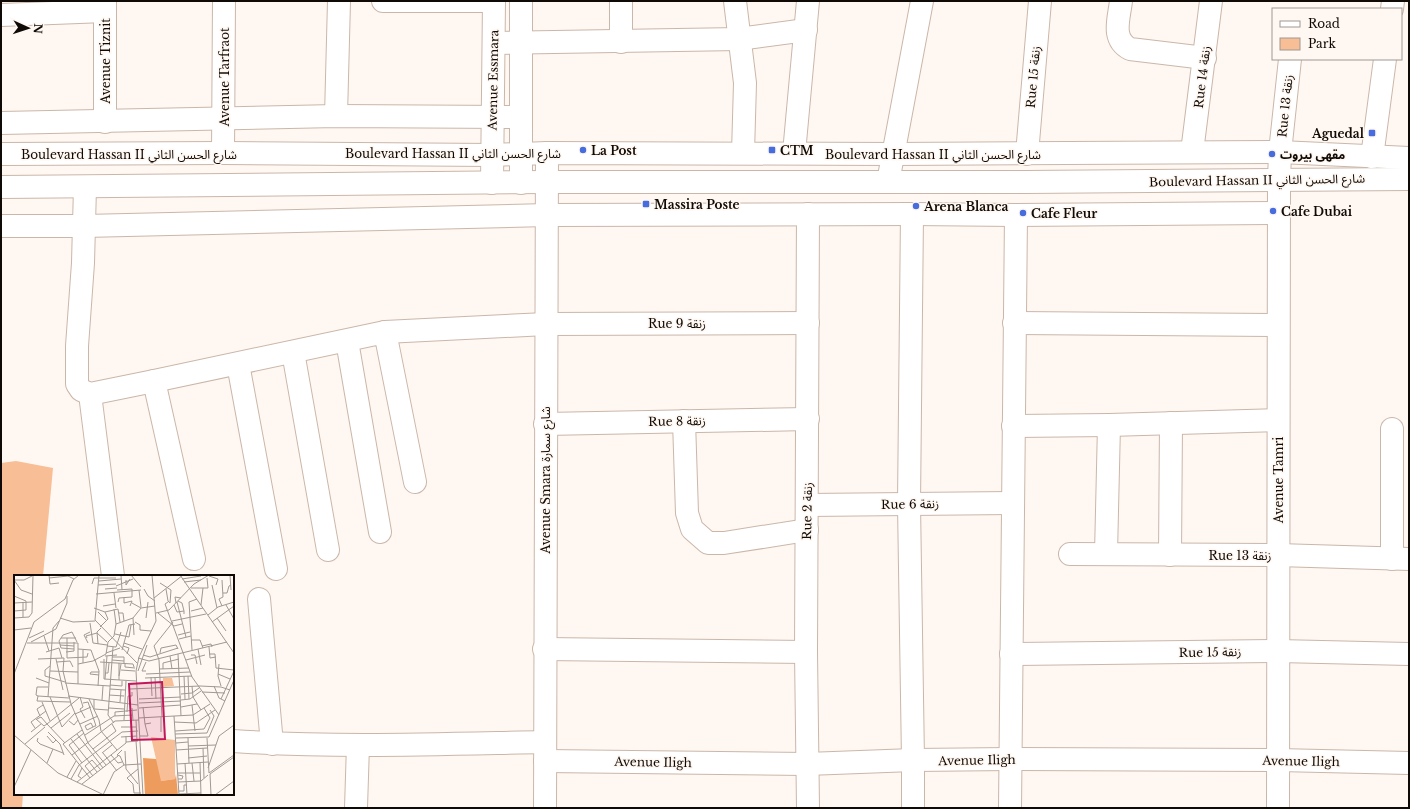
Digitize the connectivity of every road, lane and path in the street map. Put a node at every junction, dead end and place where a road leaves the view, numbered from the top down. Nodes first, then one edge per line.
1 (224, 1) edge
2 (339, 1) edge
3 (383, 1) edge
4 (494, 1) edge
5 (521, 1) edge
6 (621, 1) edge
7 (735, 1) edge
8 (808, 1) edge
9 (922, 1) edge
10 (1040, 1) edge
11 (1121, 1) edge
12 (1211, 1) edge
13 (105, 6) edge
14 (1, 15) edge
15 (806, 30) junction
16 (739, 39) junction
17 (621, 42) junction
18 (494, 43) junction
19 (521, 43) junction
20 (1205, 58) junction
21 (1290, 60) edge
22 (1385, 60) edge
23 (336, 116) junction
24 (493, 117) junction
25 (521, 117) junction
26 (224, 119) junction
27 (105, 122) junction
28 (1, 123) edge
29 (1192, 152) junction
30 (1280, 152) junction
31 (223, 153) junction
32 (547, 153) junction
33 (743, 153) junction
34 (794, 153) junction
35 (1, 154) edge
36 (520, 154) junction
37 (894, 154) junction
38 (929, 154) junction
39 (1027, 154) junction
40 (492, 155) junction
41 (1372, 157) junction
42 (1409, 158) edge
43 (1409, 178) edge
44 (1279, 181) junction
45 (547, 182) junction
46 (888, 182) junction
47 (928, 182) junction
48 (492, 183) junction
49 (520, 183) junction
50 (1, 187) edge
51 (84, 187) junction
52 (1279, 213) junction
53 (808, 214) junction
54 (912, 214) junction
55 (547, 215) junction
56 (1016, 215) junction
57 (1, 226) edge
58 (84, 226) junction
59 (808, 323) junction
60 (1014, 323) junction
61 (546, 324) junction
62 (1278, 325) junction
63 (385, 332) junction
64 (347, 341) junction
65 (293, 352) junction
66 (238, 364) junction
67 (154, 382) junction
68 (90, 394) junction
69 (808, 419) junction
70 (1278, 420) junction
71 (684, 421) junction
72 (1171, 423) junction
73 (545, 424) junction
74 (1110, 425) junction
75 (1013, 426) junction
76 (1392, 429) dead end
77 (414, 482) dead end
78 (1012, 503) junction
79 (909, 504) junction
80 (807, 505) junction
81 (807, 530) junction
82 (380, 532) dead end
83 (328, 550) dead end
84 (1070, 554) dead end
85 (1106, 554) junction
86 (1170, 555) junction
87 (1278, 555) junction
88 (194, 559) dead end
89 (1401, 559) edge
90 (276, 569) dead end
91 (113, 575) edge
92 (259, 599) dead end
93 (544, 649) junction
94 (1278, 651) junction
95 (806, 652) junction
96 (1011, 654) junction
97 (1409, 654) edge
98 (234, 741) edge
99 (272, 744) junction
100 (358, 745) junction
101 (545, 752) junction
102 (1010, 759) junction
103 (913, 760) junction
104 (1278, 760) junction
105 (1409, 763) edge
106 (807, 764) junction
107 (356, 808) edge
108 (545, 808) edge
109 (808, 808) edge
110 (913, 808) edge
111 (1010, 808) edge
112 (1278, 808) edge

1 - 26 street, Avenue Tarfraot
2 - 23 street
3 - 4 street
4 - 18 street, Avenue Essmara
5 - 19 street
6 - 17 street
7 - 16 street
8 - 15 street
9 - 37 street
10 - 39 street, Rue 15 زنقة
11 - 20 street
12 - 20 street, Rue 14 زنقة
13 - 14 street
13 - 27 street, Avenue Tiznit
15 - 16 street
15 - 34 street
16 - 17 street
16 - 33 street
17 - 19 street
18 - 19 street
18 - 24 street, Avenue Essmara
19 - 25 street
20 - 29 street, Rue 14 زنقة
21 - 30 street, Rue 13 زنقة
22 - 41 street
23 - 24 street
23 - 26 street
24 - 25 street
24 - 40 street, Avenue Essmara
25 - 36 street
26 - 27 street
26 - 31 street, Avenue Tarfraot
27 - 28 street
29 - 30 street, Boulevard Hassan II شارع الحسن الثاني
29 - 39 street, Boulevard Hassan II شارع الحسن الثاني
30 - 41 street, Boulevard Hassan II شارع الحسن الثاني
30 - 44 street, Avenue Tamri
31 - 35 street, Boulevard Hassan II شارع الحسن الثاني
31 - 40 street, Boulevard Hassan II شارع الحسن الثاني
32 - 33 street, Boulevard Hassan II شارع الحسن الثاني
32 - 36 street, Boulevard Hassan II شارع الحسن الثاني
32 - 45 street, Avenue Smara شارع سمارة
33 - 34 street, Boulevard Hassan II شارع الحسن الثاني
34 - 37 street, Boulevard Hassan II شارع الحسن الثاني
36 - 40 street, Boulevard Hassan II شارع الحسن الثاني
36 - 49 street
37 - 38 street, Boulevard Hassan II شارع الحسن الثاني
37 - 46 street
38 - 39 street, Boulevard Hassan II شارع الحسن الثاني
38 - 47 street
40 - 48 street, Avenue Essmara
41 - 42 street, Boulevard Hassan II شارع الحسن الثاني
43 - 44 street, Boulevard Hassan II شارع الحسن الثاني
44 - 47 street, Boulevard Hassan II شارع الحسن الثاني
44 - 52 street, Avenue Tamri
45 - 46 street, Boulevard Hassan II شارع الحسن الثاني
45 - 49 street, Boulevard Hassan II شارع الحسن الثاني
45 - 55 street, Avenue Smara شارع سمارة
46 - 47 street, Boulevard Hassan II شارع الحسن الثاني
48 - 49 street, Boulevard Hassan II شارع الحسن الثاني
48 - 51 street, Boulevard Hassan II شارع الحسن الثاني
50 - 51 street, Boulevard Hassan II شارع الحسن الثاني
51 - 58 street
52 - 56 street
52 - 62 street, Avenue Tamri
53 - 54 street
53 - 55 street
53 - 59 street, Rue 2 زنقة
54 - 56 street
54 - 79 street
55 - 58 street
55 - 61 street, Avenue Smara شارع سمارة
56 - 60 street
57 - 58 street
58 - 68 street
59 - 61 street, Rue 9 زنقة
59 - 69 street, Rue 2 زنقة
60 - 62 street
60 - 75 street
61 - 63 street, Rue 9 زنقة
61 - 73 street, Avenue Smara شارع سمارة
62 - 70 street, Avenue Tamri
63 - 64 street, Rue 9 زنقة
63 - 77 street
64 - 65 street, Rue 9 زنقة
64 - 82 street
65 - 66 street, Rue 9 زنقة
65 - 83 street
66 - 67 street, Rue 9 زنقة
66 - 90 street
67 - 68 street, Rue 9 زنقة
67 - 88 street
68 - 91 street
69 - 71 street, Rue 8 زنقة
69 - 80 street, Rue 2 زنقة
70 - 72 street
70 - 87 street, Avenue Tamri
71 - 73 street, Rue 8 زنقة
71 - 81 street
72 - 74 street
72 - 86 street
73 - 93 street, Avenue Smara شارع سمارة
74 - 75 street
74 - 85 street
75 - 78 street
76 - 89 street
78 - 79 street, Rue 6 زنقة
78 - 96 street
79 - 80 street, Rue 6 زنقة
79 - 103 street
80 - 81 street, Rue 2 زنقة
81 - 95 street, Rue 2 زنقة
84 - 85 street, Rue 13 زنقة
85 - 86 street, Rue 13 زنقة
86 - 87 street, Rue 13 زنقة
87 - 89 street, Rue 13 زنقة
87 - 94 street, Avenue Tamri
92 - 99 street
93 - 95 street
93 - 101 street, Avenue Smara شارع سمارة
94 - 96 street, Rue 15 زنقة
94 - 97 street, Rue 15 زنقة
94 - 104 street, Avenue Tamri
95 - 106 street, Rue 2 زنقة
96 - 102 street
98 - 99 street, Avenue Iligh
99 - 100 street, Avenue Iligh
100 - 101 street, Avenue Iligh
100 - 107 street
101 - 106 street, Avenue Iligh
101 - 108 street, Avenue Smara شارع سمارة
102 - 103 street, Avenue Iligh
102 - 104 street, Avenue Iligh
102 - 111 street
103 - 106 street, Avenue Iligh
103 - 110 street
104 - 105 street, Avenue Iligh
104 - 112 street, Avenue Tamri
106 - 109 street, Rue 2 زنقة

